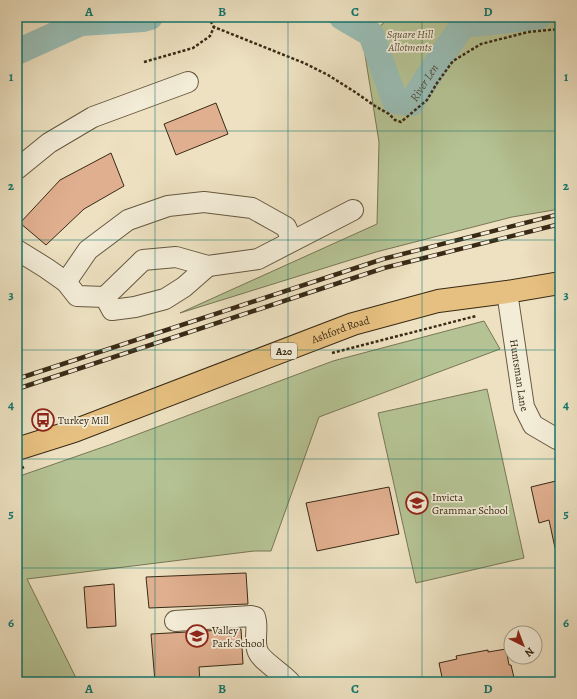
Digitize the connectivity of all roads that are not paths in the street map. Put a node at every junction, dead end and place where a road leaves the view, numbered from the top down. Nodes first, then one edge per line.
1 (188, 82) dead end
2 (17, 169) edge
3 (353, 210) dead end
4 (292, 242) junction
5 (17, 250) edge
6 (208, 266) junction
7 (66, 282) junction
8 (560, 283) edge
9 (507, 292) junction
10 (105, 297) junction
11 (560, 440) edge
12 (21, 458) edge
13 (174, 621) dead end
14 (290, 682) edge

1 - 2 street
3 - 4 street
4 - 6 street
4 - 7 street
5 - 7 street
6 - 10 street
6 - 10 street
7 - 10 street
8 - 9 main road, Ashford Road / A20
9 - 11 street, Huntsman Lane
9 - 12 main road, Ashford Road / A20
13 - 14 street

